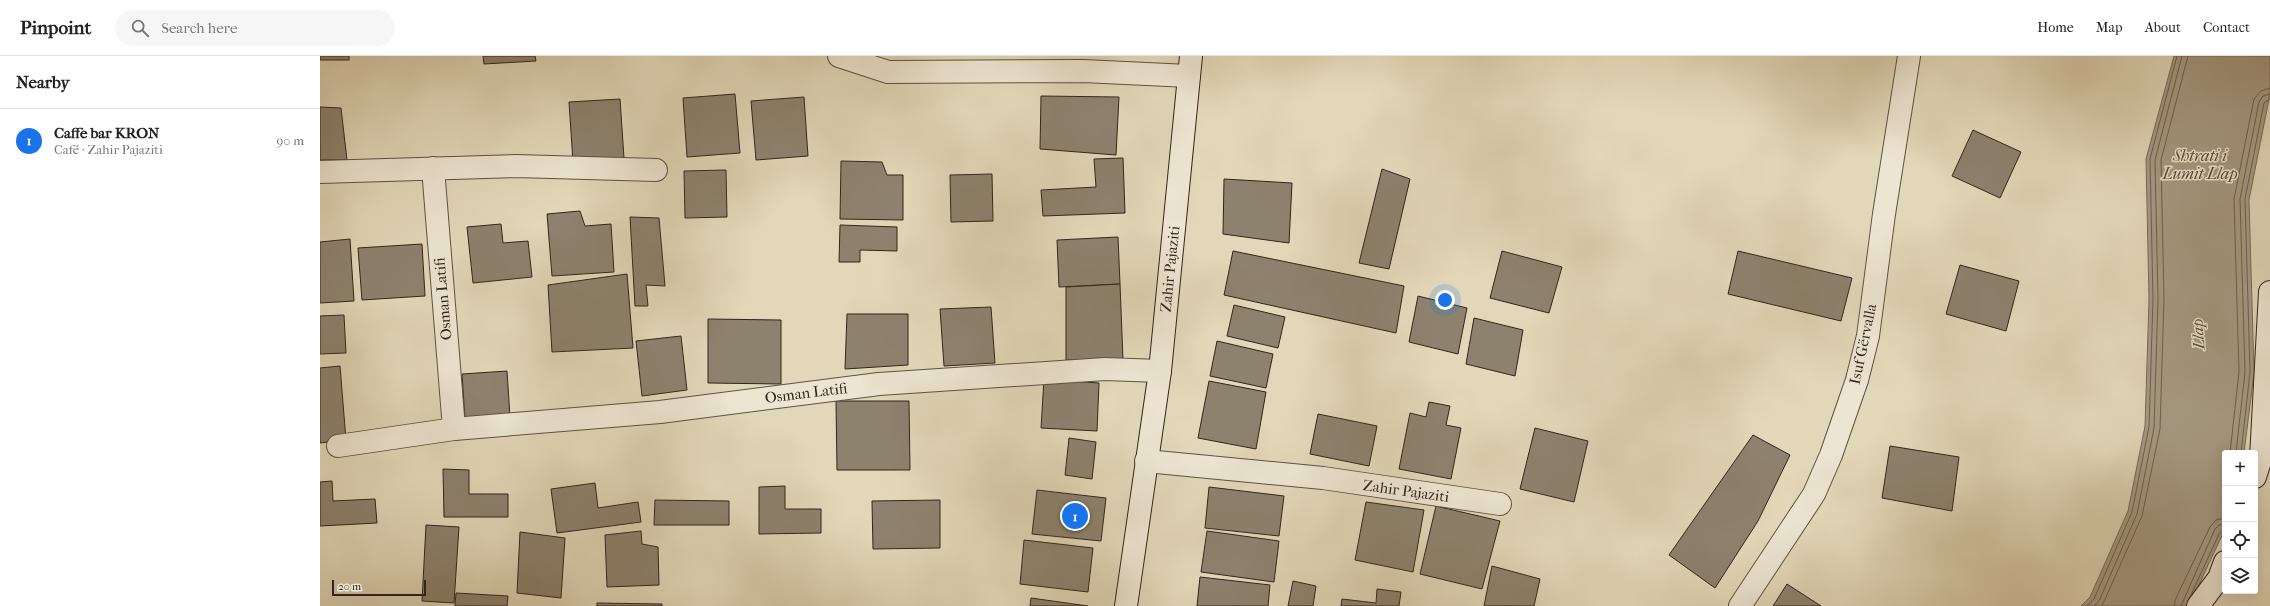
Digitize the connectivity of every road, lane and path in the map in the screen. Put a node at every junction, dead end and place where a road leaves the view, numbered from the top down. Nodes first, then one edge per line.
1 (839, 56) edge
2 (1909, 56) edge
3 (1190, 66) edge
4 (433, 168) junction
5 (656, 170) dead end
6 (320, 172) edge
7 (2270, 292) edge
8 (1160, 371) junction
9 (454, 430) junction
10 (338, 446) dead end
11 (1146, 461) junction
12 (2258, 468) edge
13 (1500, 504) dead end
14 (2222, 570) edge
15 (1126, 606) edge
16 (1740, 606) edge
17 (2198, 606) edge

1 - 3 street, Zahir Pajaziti
2 - 16 street, Isuf Gërvalla
3 - 8 street, Zahir Pajaziti
4 - 5 street
4 - 6 street
4 - 9 street, Osman Latifi
7 - 12 street
8 - 9 street, Osman Latifi
8 - 11 street, Zahir Pajaziti
9 - 10 street, Osman Latifi
11 - 13 street, Zahir Pajaziti
11 - 15 street, Zahir Pajaziti
14 - 17 street

